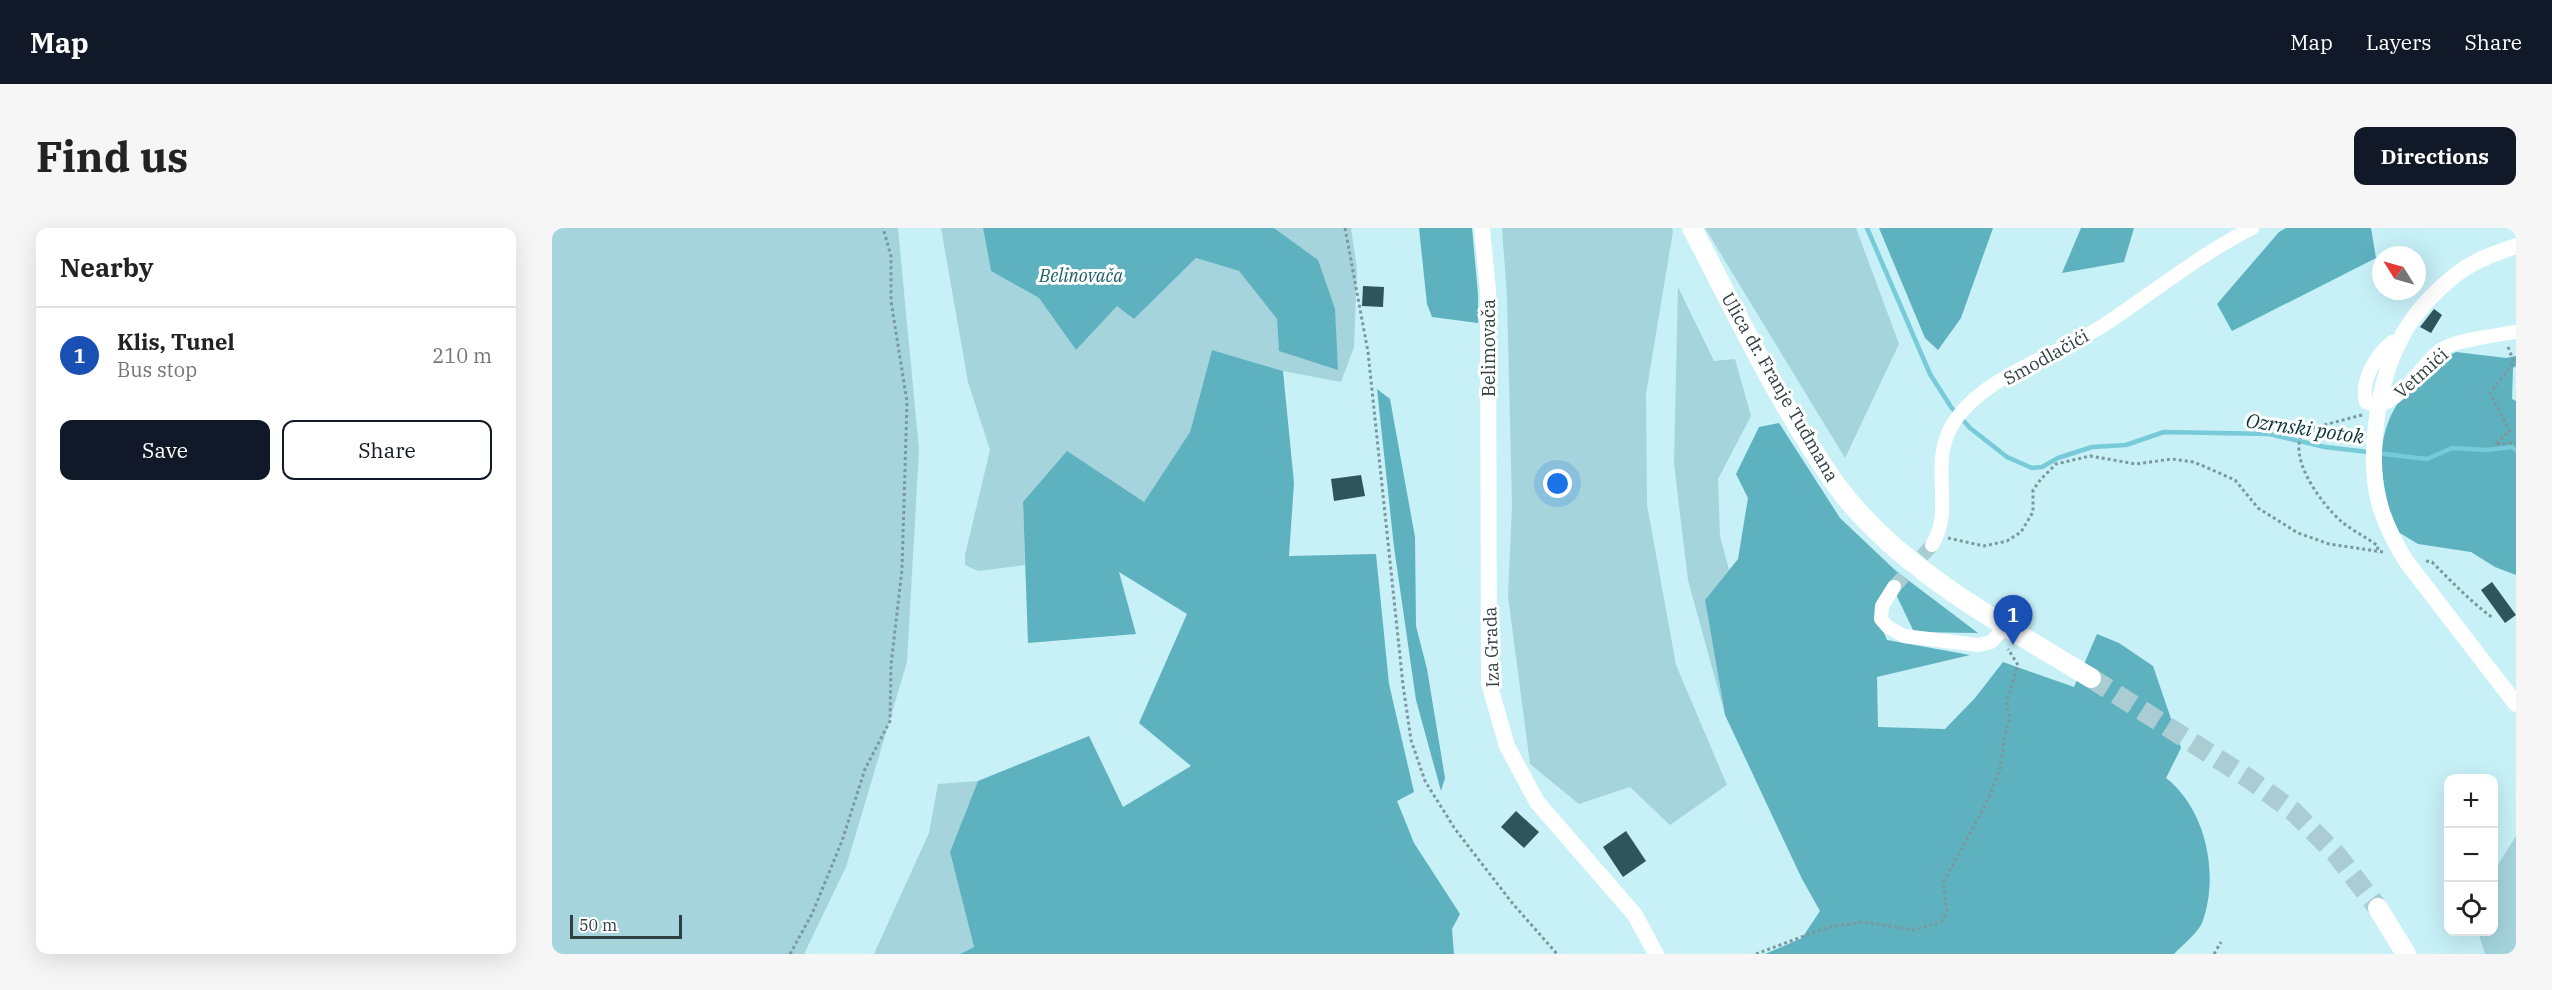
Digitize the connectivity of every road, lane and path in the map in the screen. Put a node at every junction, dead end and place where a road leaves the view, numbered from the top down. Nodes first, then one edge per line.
1 (883, 228) edge
2 (1345, 228) edge
3 (1482, 228) edge
4 (1692, 228) edge
5 (2252, 228) edge
6 (2516, 246) edge
7 (2509, 333) edge
8 (2398, 342) junction
9 (2373, 406) junction
10 (2516, 443) edge
11 (1488, 468) joint
12 (1941, 531) junction
13 (1932, 545) tunnel mouth
14 (2399, 549) junction
15 (2377, 553) junction
16 (1894, 587) tunnel mouth
17 (2493, 618) dead end
18 (2002, 631) junction
19 (2091, 678) tunnel mouth
20 (2516, 704) edge
21 (2378, 908) tunnel mouth
22 (2221, 942) dead end
23 (790, 954) edge
24 (1557, 954) edge
25 (1656, 954) edge
26 (1756, 954) edge
27 (2214, 954) edge
28 (2406, 954) edge

1 - 23 path
2 - 24 path
3 - 11 street, Belimovača
4 - 18 main road, Ulica dr. Franje Tuđmana
5 - 12 street, Smodlačići
6 - 8 street
7 - 9 street, Vetmići
7 - 10 path
8 - 9 street, Vetmići
8 - 14 street
9 - 15 path
11 - 25 street, Iza Grada
12 - 13 street
12 - 15 path
14 - 15 path
14 - 17 path
14 - 20 street
16 - 18 street
18 - 19 main road, Ulica dr. Franje Tuđmana
18 - 26 path
21 - 28 main road
22 - 27 path

